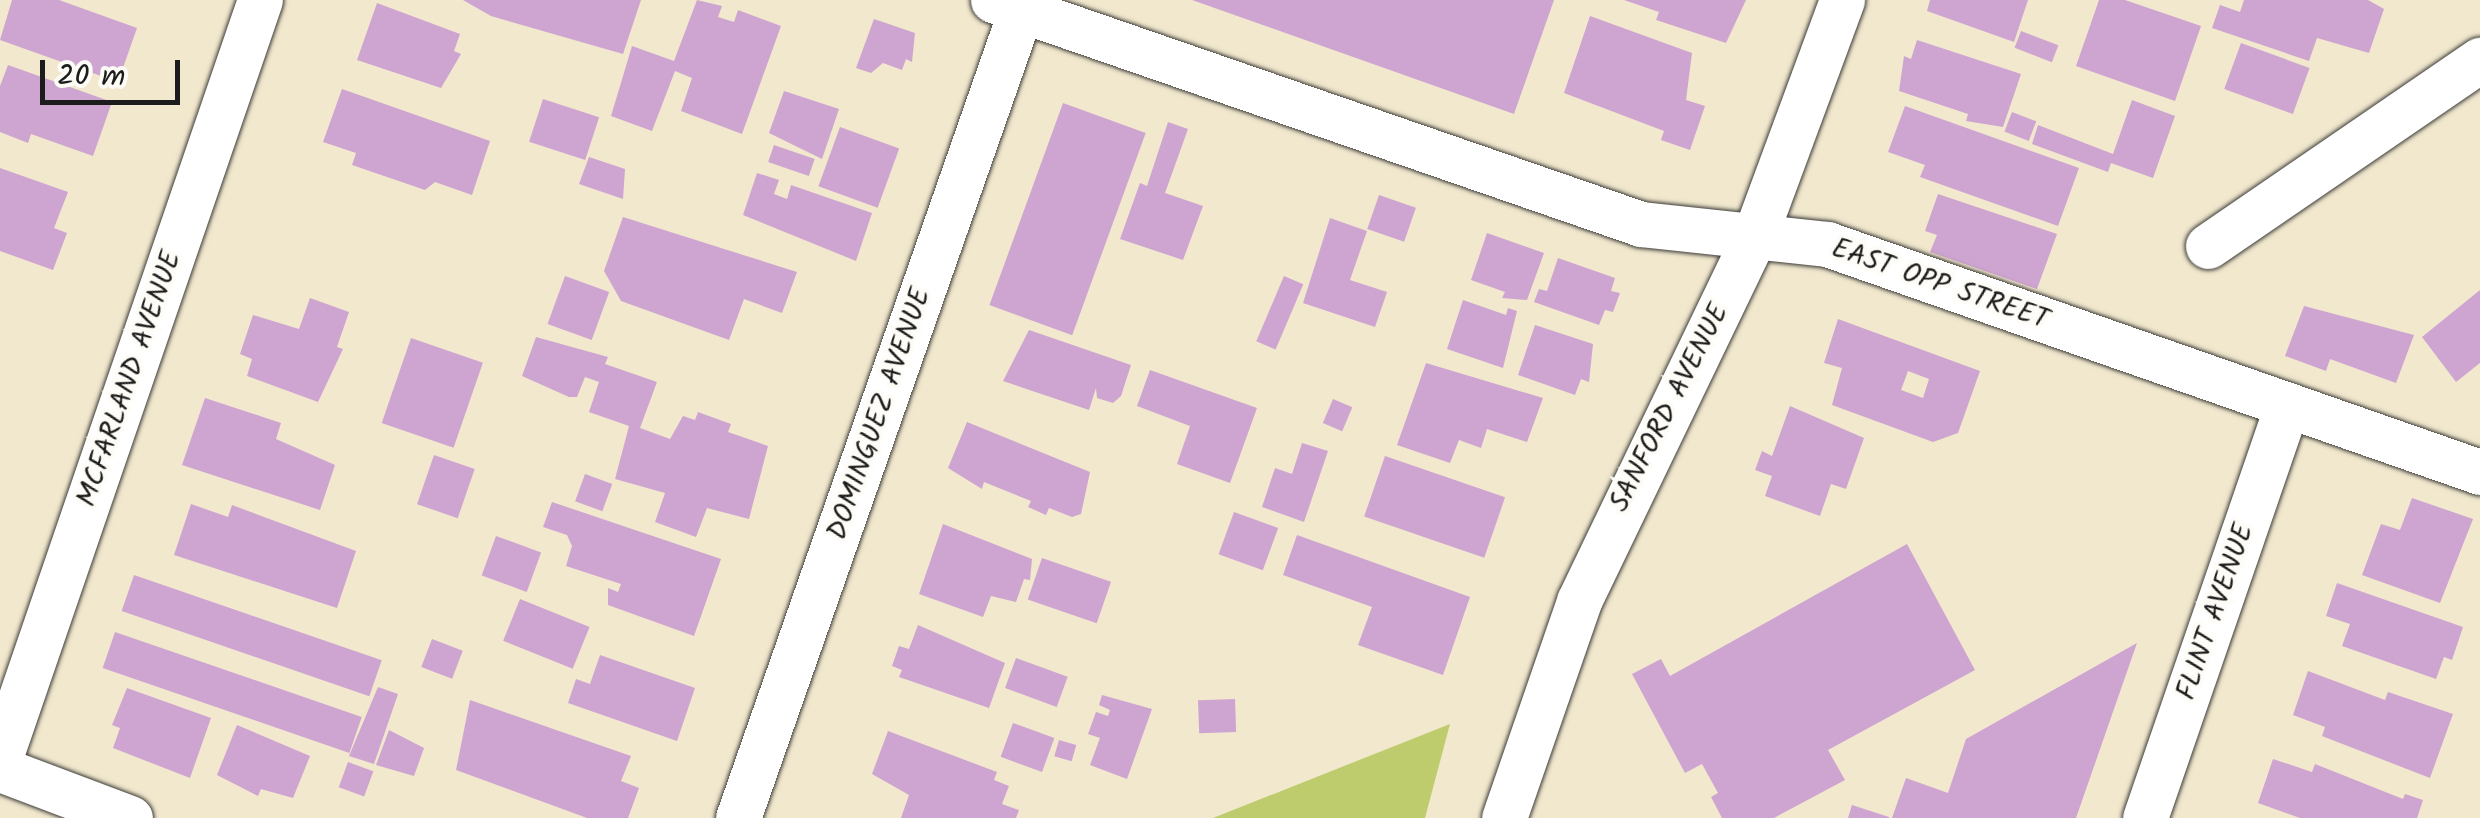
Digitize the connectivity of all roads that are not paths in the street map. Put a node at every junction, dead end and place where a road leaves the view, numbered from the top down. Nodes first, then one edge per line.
1 (260, 0) edge
2 (1842, 0) edge
3 (1007, 5) edge
4 (2480, 60) edge
5 (1754, 238) junction
6 (2208, 246) dead end
7 (2287, 405) junction
8 (2480, 472) edge
9 (3, 740) edge
10 (130, 818) edge
11 (738, 818) edge
12 (1504, 818) edge
13 (2145, 818) edge

1 - 9 street, MCFARLAND AVENUE
2 - 5 street, SANFORD AVENUE
3 - 5 street, EAST OPP STREET
3 - 11 street, DOMINGUEZ AVENUE
4 - 6 street
5 - 7 street, EAST OPP STREET
5 - 12 street, SANFORD AVENUE
7 - 8 street, EAST OPP STREET
7 - 13 street, FLINT AVENUE
9 - 10 street

